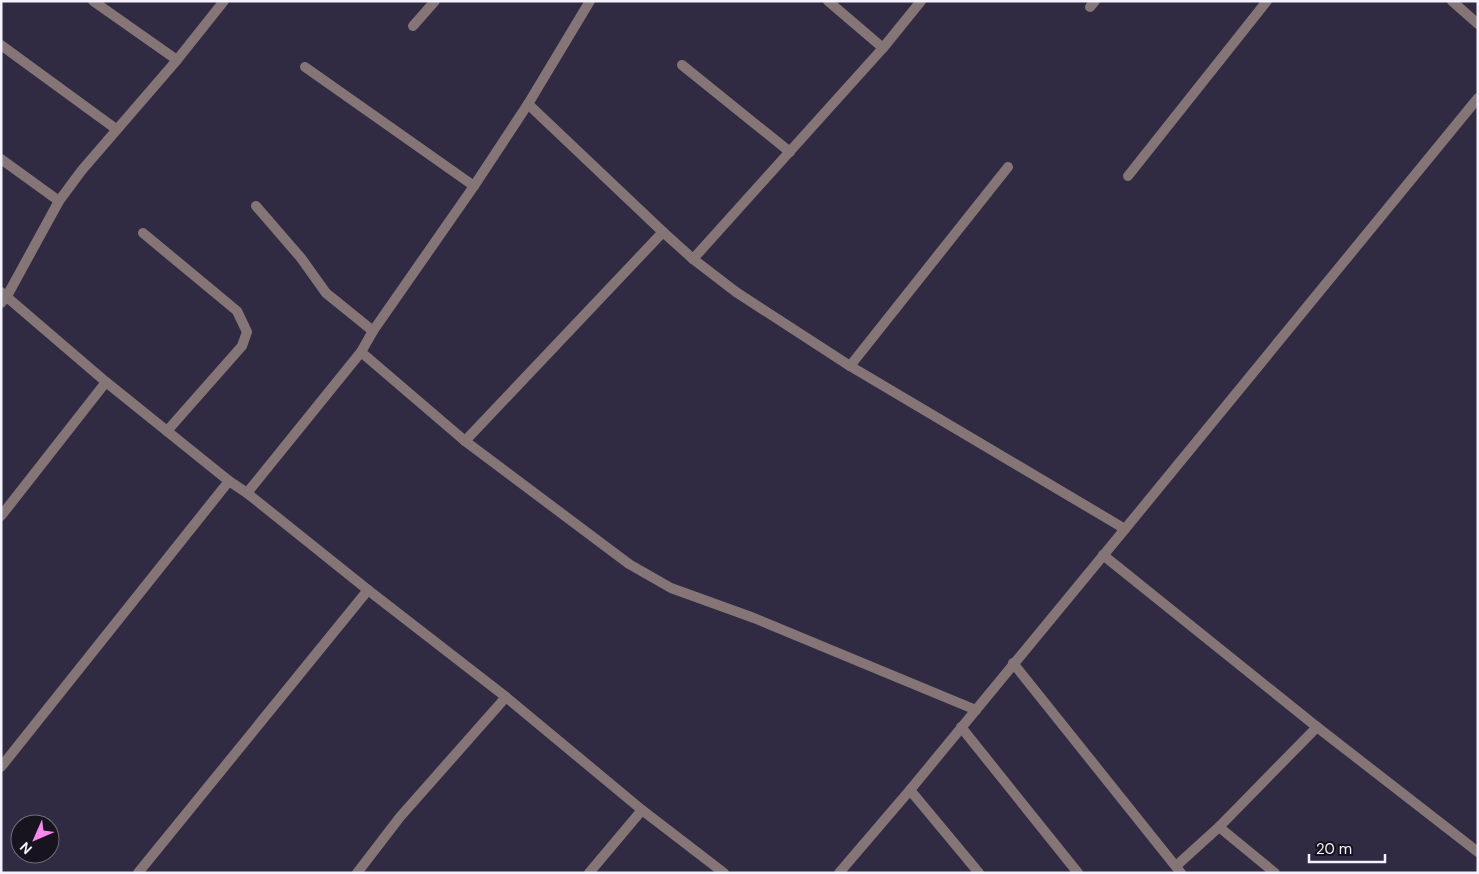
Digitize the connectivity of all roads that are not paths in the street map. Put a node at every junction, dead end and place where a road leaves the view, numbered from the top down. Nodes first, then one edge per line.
1 (93, 1) edge
2 (224, 1) edge
3 (435, 1) edge
4 (590, 1) edge
5 (828, 1) edge
6 (921, 1) edge
7 (1267, 1) edge
8 (1452, 1) edge
9 (1478, 24) edge
10 (413, 26) dead end
11 (1, 45) edge
12 (883, 48) junction
13 (177, 60) junction
14 (682, 65) dead end
15 (305, 67) dead end
16 (1478, 98) edge
17 (528, 104) junction
18 (116, 129) junction
19 (790, 152) junction
20 (1, 159) edge
21 (1008, 167) dead end
22 (1128, 176) dead end
23 (474, 186) junction
24 (59, 201) junction
25 (256, 206) dead end
26 (662, 232) junction
27 (143, 233) dead end
28 (694, 259) junction
29 (3, 297) edge
30 (373, 331) junction
31 (361, 352) junction
32 (850, 366) junction
33 (106, 382) junction
34 (167, 431) junction
35 (466, 441) junction
36 (229, 481) junction
37 (247, 493) junction
38 (1, 516) edge
39 (1125, 529) junction
40 (1103, 555) junction
41 (368, 590) junction
42 (1013, 663) junction
43 (506, 697) junction
44 (976, 710) junction
45 (961, 727) junction
46 (1317, 727) junction
47 (1, 768) edge
48 (910, 790) junction
49 (642, 810) junction
50 (1219, 827) junction
51 (1478, 852) edge
52 (1179, 869) edge
53 (138, 873) edge
54 (357, 873) edge
55 (589, 873) edge
56 (724, 873) edge
57 (839, 873) edge
58 (979, 873) edge
59 (1078, 873) edge
60 (1275, 873) edge

1 - 13 street
2 - 13 street
3 - 10 street
4 - 17 street
5 - 12 street
6 - 12 street
7 - 22 street
8 - 9 street
11 - 18 street
12 - 19 street
13 - 18 street
14 - 19 street
15 - 23 street
16 - 39 street
17 - 23 street
17 - 26 street
18 - 24 street
19 - 28 street
20 - 24 street
21 - 32 street
23 - 30 street
24 - 29 street
25 - 30 street
26 - 28 street
26 - 35 street
27 - 34 street
28 - 32 street
29 - 33 street
30 - 31 street
31 - 35 street
31 - 37 street
32 - 39 street
33 - 34 street
33 - 38 street
34 - 36 street
35 - 44 street
36 - 37 street
36 - 47 street
37 - 41 street
39 - 40 street
40 - 42 street
40 - 46 street
41 - 43 street
41 - 53 street
42 - 44 street
42 - 52 street
43 - 49 street
43 - 54 street
44 - 45 street
45 - 48 street
45 - 59 street
46 - 50 street
46 - 51 street
48 - 57 street
48 - 58 street
49 - 55 street
49 - 56 street
50 - 52 street
50 - 60 street

